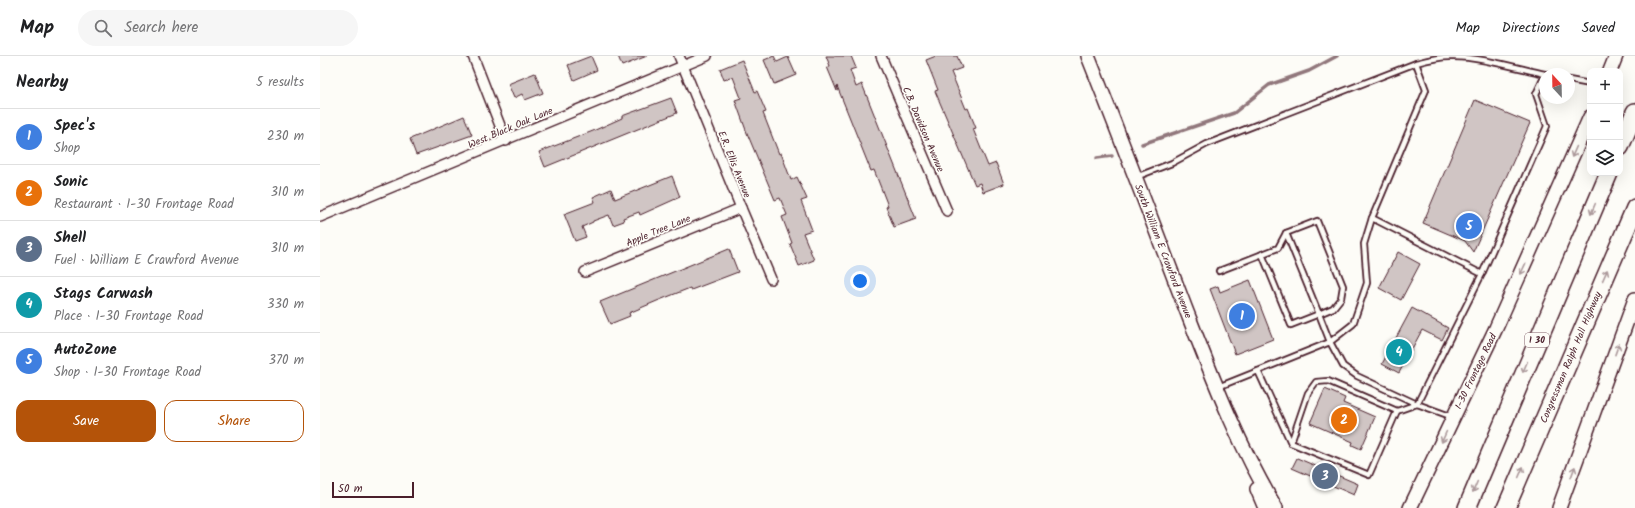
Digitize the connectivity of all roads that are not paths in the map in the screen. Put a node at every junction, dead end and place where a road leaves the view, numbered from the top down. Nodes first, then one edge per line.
1 (474, 56) edge
2 (679, 56) edge
3 (707, 56) edge
4 (881, 56) edge
5 (1088, 56) edge
6 (1616, 56) edge
7 (1416, 63) junction
8 (683, 66) junction
9 (1611, 68) edge
10 (1539, 73) edge
11 (1575, 81) edge
12 (1587, 83) edge
13 (1539, 87) edge
14 (1539, 103) edge
15 (1539, 104) edge
16 (1635, 112) edge
17 (1587, 123) edge
18 (1623, 140) edge
19 (506, 141) junction
20 (1608, 176) edge
21 (1136, 177) junction
22 (741, 208) junction
23 (1635, 208) edge
24 (947, 211) dead end
25 (320, 217) edge
26 (1372, 218) junction
27 (1286, 233) junction
28 (1262, 254) junction
29 (1219, 271) dead end
30 (584, 272) dead end
31 (1482, 274) junction
32 (772, 279) dead end
33 (1635, 298) edge
34 (1319, 314) junction
35 (1330, 342) junction
36 (1258, 371) junction
37 (1217, 388) junction
38 (1417, 404) junction
39 (1397, 411) junction
40 (1453, 417) junction
41 (1291, 443) junction
42 (1242, 446) junction
43 (1265, 508) edge
44 (1276, 508) edge
45 (1410, 508) edge
46 (1467, 508) edge
47 (1506, 508) edge
48 (1559, 508) edge

1 - 19 street
2 - 8 street, E.R. Ellis Avenue
3 - 8 street, West Black Oak Lane
4 - 24 street, C.B. Davidson Avenue
5 - 21 main road, South William E Crawford Avenue
6 - 9 main road
7 - 10 lane
7 - 21 lane
7 - 26 lane
8 - 19 street, West Black Oak Lane
8 - 22 street, E.R. Ellis Avenue
11 - 12 lane
13 - 14 lane
15 - 31 lane
16 - 18 highway
17 -> 40 main road, I-30 Frontage Road
19 - 25 street, West Black Oak Lane
20 -> 46 highway, I 30
21 - 37 main road, South William E Crawford Avenue
22 - 30 street, Apple Tree Lane
22 - 32 street, E.R. Ellis Avenue
47 -> 23 highway, Congressman Ralph Hall Highway
26 - 31 lane
26 - 35 lane
27 - 28 lane
27 - 34 lane
27 - 34 lane
28 - 29 lane
28 - 34 lane
31 - 38 lane
48 -> 33 main road
34 - 35 lane
35 - 36 lane
35 - 38 lane
36 - 37 lane
36 - 41 lane
37 - 42 main road, South William E Crawford Avenue
38 - 39 lane
38 - 40 lane
39 - 41 lane
39 - 41 lane
40 -> 45 main road, I-30 Frontage Road
42 - 43 main road
42 - 44 main road

